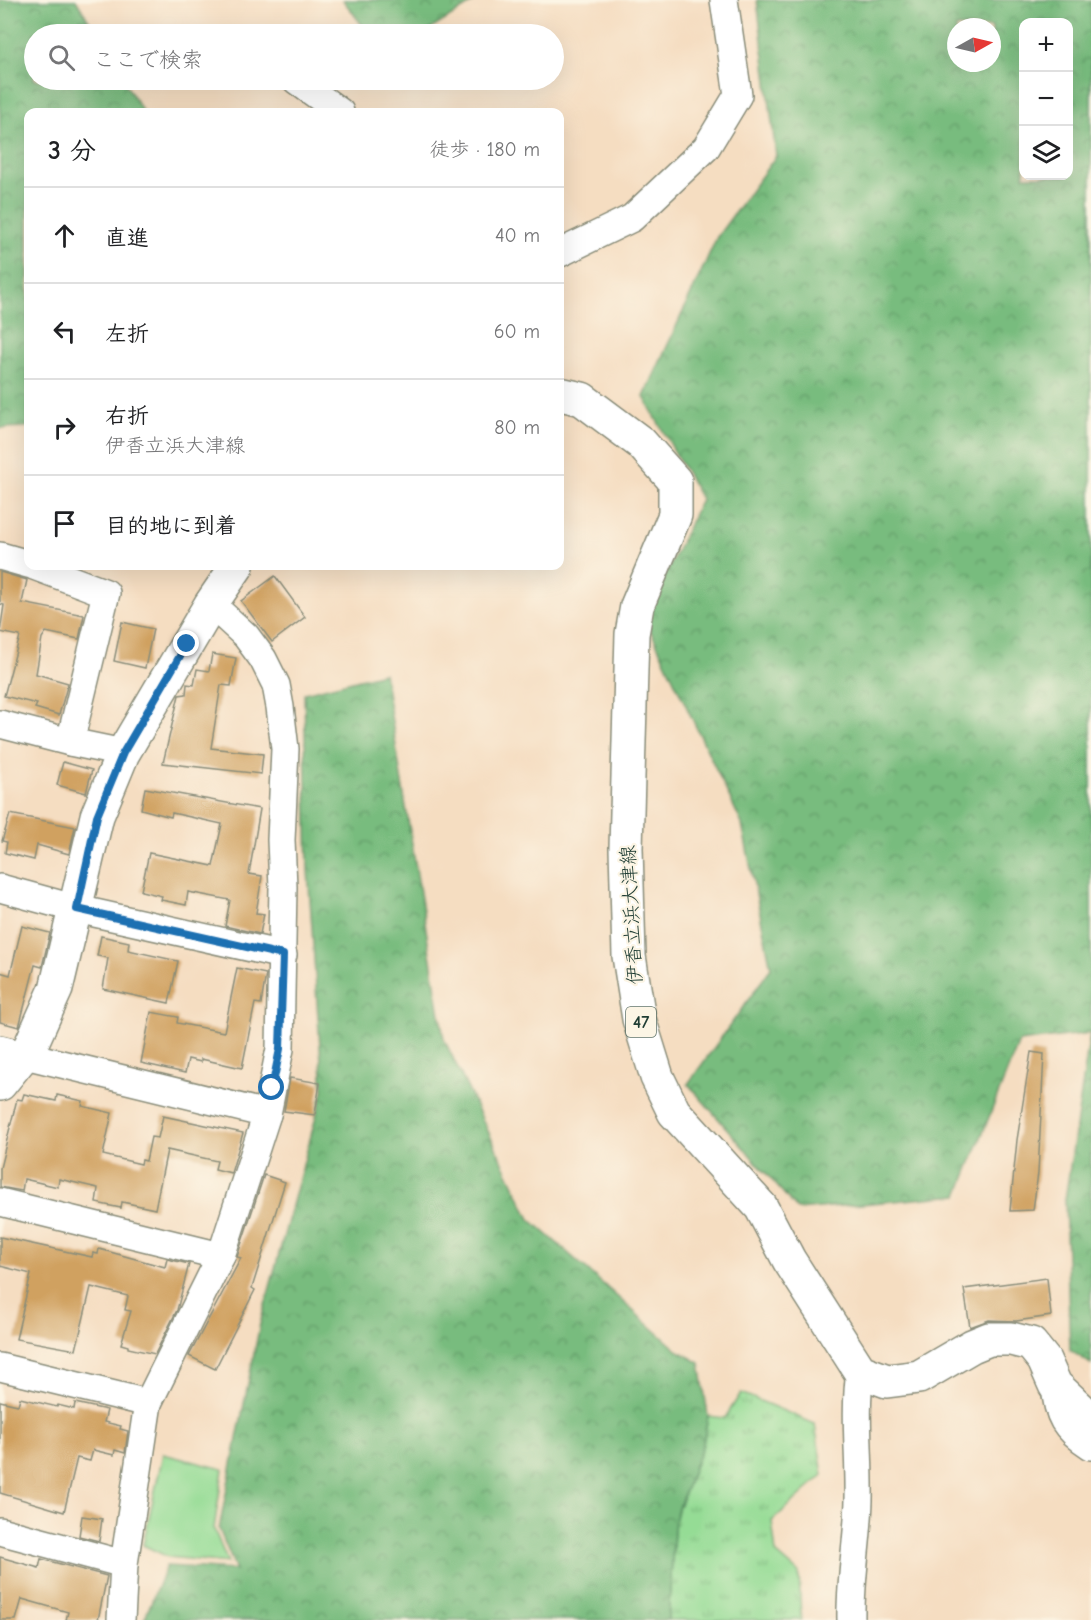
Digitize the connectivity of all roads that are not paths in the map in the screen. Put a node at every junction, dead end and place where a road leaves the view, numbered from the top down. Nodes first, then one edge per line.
1 (724, 0) edge
2 (310, 90) edge
3 (334, 108) edge
4 (564, 251) edge
5 (564, 395) edge
6 (0, 556) edge
7 (24, 563) edge
8 (45, 570) edge
9 (234, 570) edge
10 (211, 604) junction
11 (0, 724) edge
12 (70, 742) junction
13 (123, 753) junction
14 (0, 888) edge
15 (77, 909) junction
16 (283, 955) junction
17 (12, 1052) edge
18 (0, 1084) edge
19 (267, 1114) junction
20 (0, 1202) edge
21 (221, 1256) junction
22 (0, 1367) edge
23 (860, 1371) junction
24 (1055, 1385) junction
25 (148, 1402) junction
26 (1091, 1419) edge
27 (1091, 1446) edge
28 (0, 1531) edge
29 (124, 1564) junction
30 (122, 1620) edge
31 (851, 1620) edge

1 - 4 street
2 - 3 street
5 - 23 main road, 伊香立浜大津線 / 47
6 - 7 street
8 - 12 street
9 - 10 main road
10 - 13 main road
10 - 16 street
11 - 12 street
12 - 13 street
13 - 15 main road
14 - 15 street
15 - 16 street
15 - 17 main road
16 - 19 street
17 - 18 main road
17 - 19 street
19 - 21 street
20 - 21 street
21 - 25 street
22 - 25 street
23 - 24 main road
23 - 31 street
24 - 26 main road
24 - 27 street
25 - 29 street
28 - 29 street
29 - 30 street

